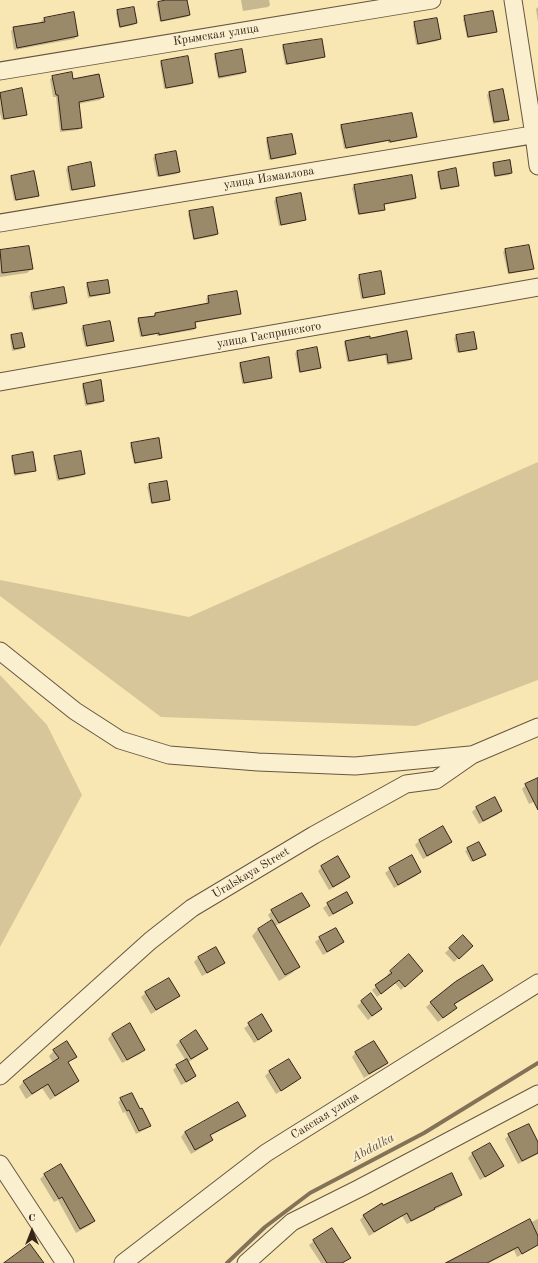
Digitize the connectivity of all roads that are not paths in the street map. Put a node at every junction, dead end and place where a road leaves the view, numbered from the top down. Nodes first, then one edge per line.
1 (432, 0) edge
2 (513, 0) edge
3 (0, 71) edge
4 (536, 134) edge
5 (538, 166) edge
6 (0, 223) edge
7 (538, 287) edge
8 (0, 382) edge
9 (0, 651) edge
10 (538, 727) edge
11 (472, 755) junction
12 (538, 983) edge
13 (0, 1076) edge
14 (537, 1096) edge
15 (0, 1164) edge
16 (65, 1263) edge
17 (123, 1263) edge
18 (246, 1263) edge

1 - 3 street, Крымская улица
2 - 4 street
4 - 5 street
4 - 6 street, улица Измаилова
7 - 8 street, улица Гаспринского
9 - 11 street
10 - 11 street, Uralskaya Street
11 - 13 street, Uralskaya Street
12 - 17 street, Сакская улица
14 - 18 street
15 - 16 street

